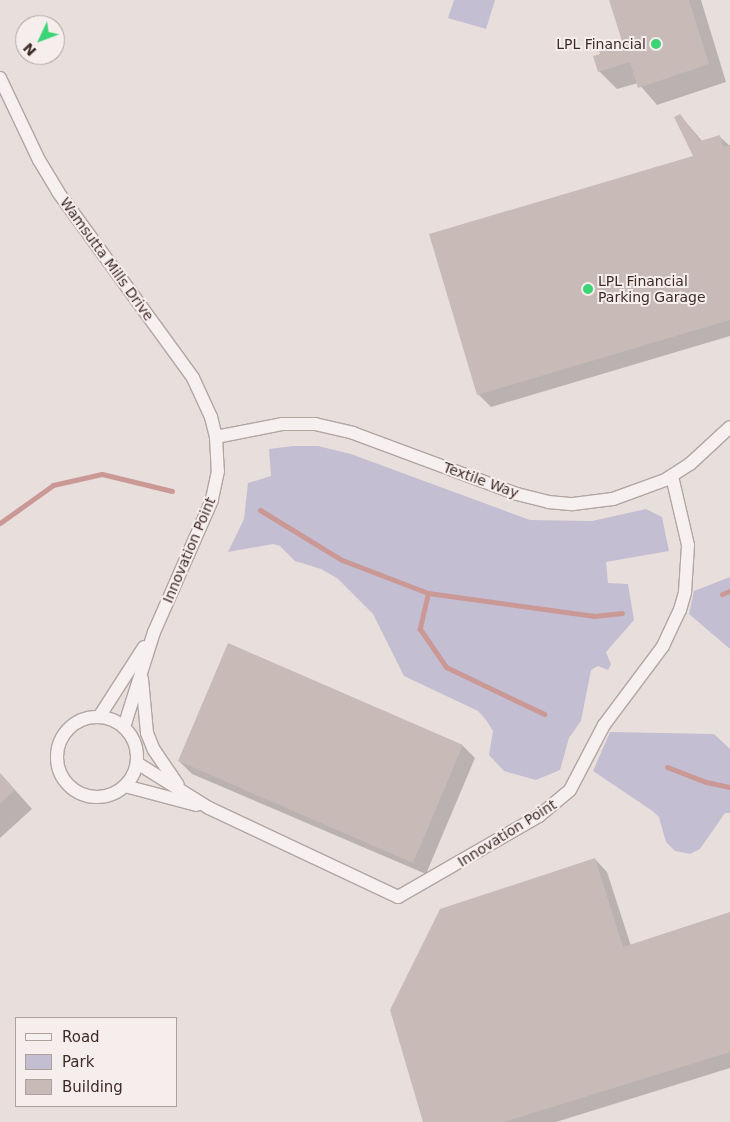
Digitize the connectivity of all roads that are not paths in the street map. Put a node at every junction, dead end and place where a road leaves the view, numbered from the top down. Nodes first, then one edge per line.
1 (0, 78) edge
2 (730, 427) edge
3 (216, 437) junction
4 (672, 476) junction
5 (154, 632) junction
6 (142, 670) junction
7 (98, 717) junction
8 (124, 727) junction
9 (137, 763) junction
10 (125, 786) junction
11 (183, 791) junction
12 (210, 808) junction

1 - 3 street, Wamsutta Mills Drive
2 - 4 street, Textile Way
3 - 4 street, Textile Way
3 - 5 street, Innovation Point
4 - 12 street, Innovation Point
5 - 6 street, Innovation Point
5 - 7 street, Innovation Point
6 - 8 street, Innovation Point
6 - 11 street
7 - 8 street
7 - 10 street
8 - 9 street
9 - 10 street
9 - 11 street, Innovation Point
10 - 12 street, Innovation Point
11 - 12 street, Innovation Point

